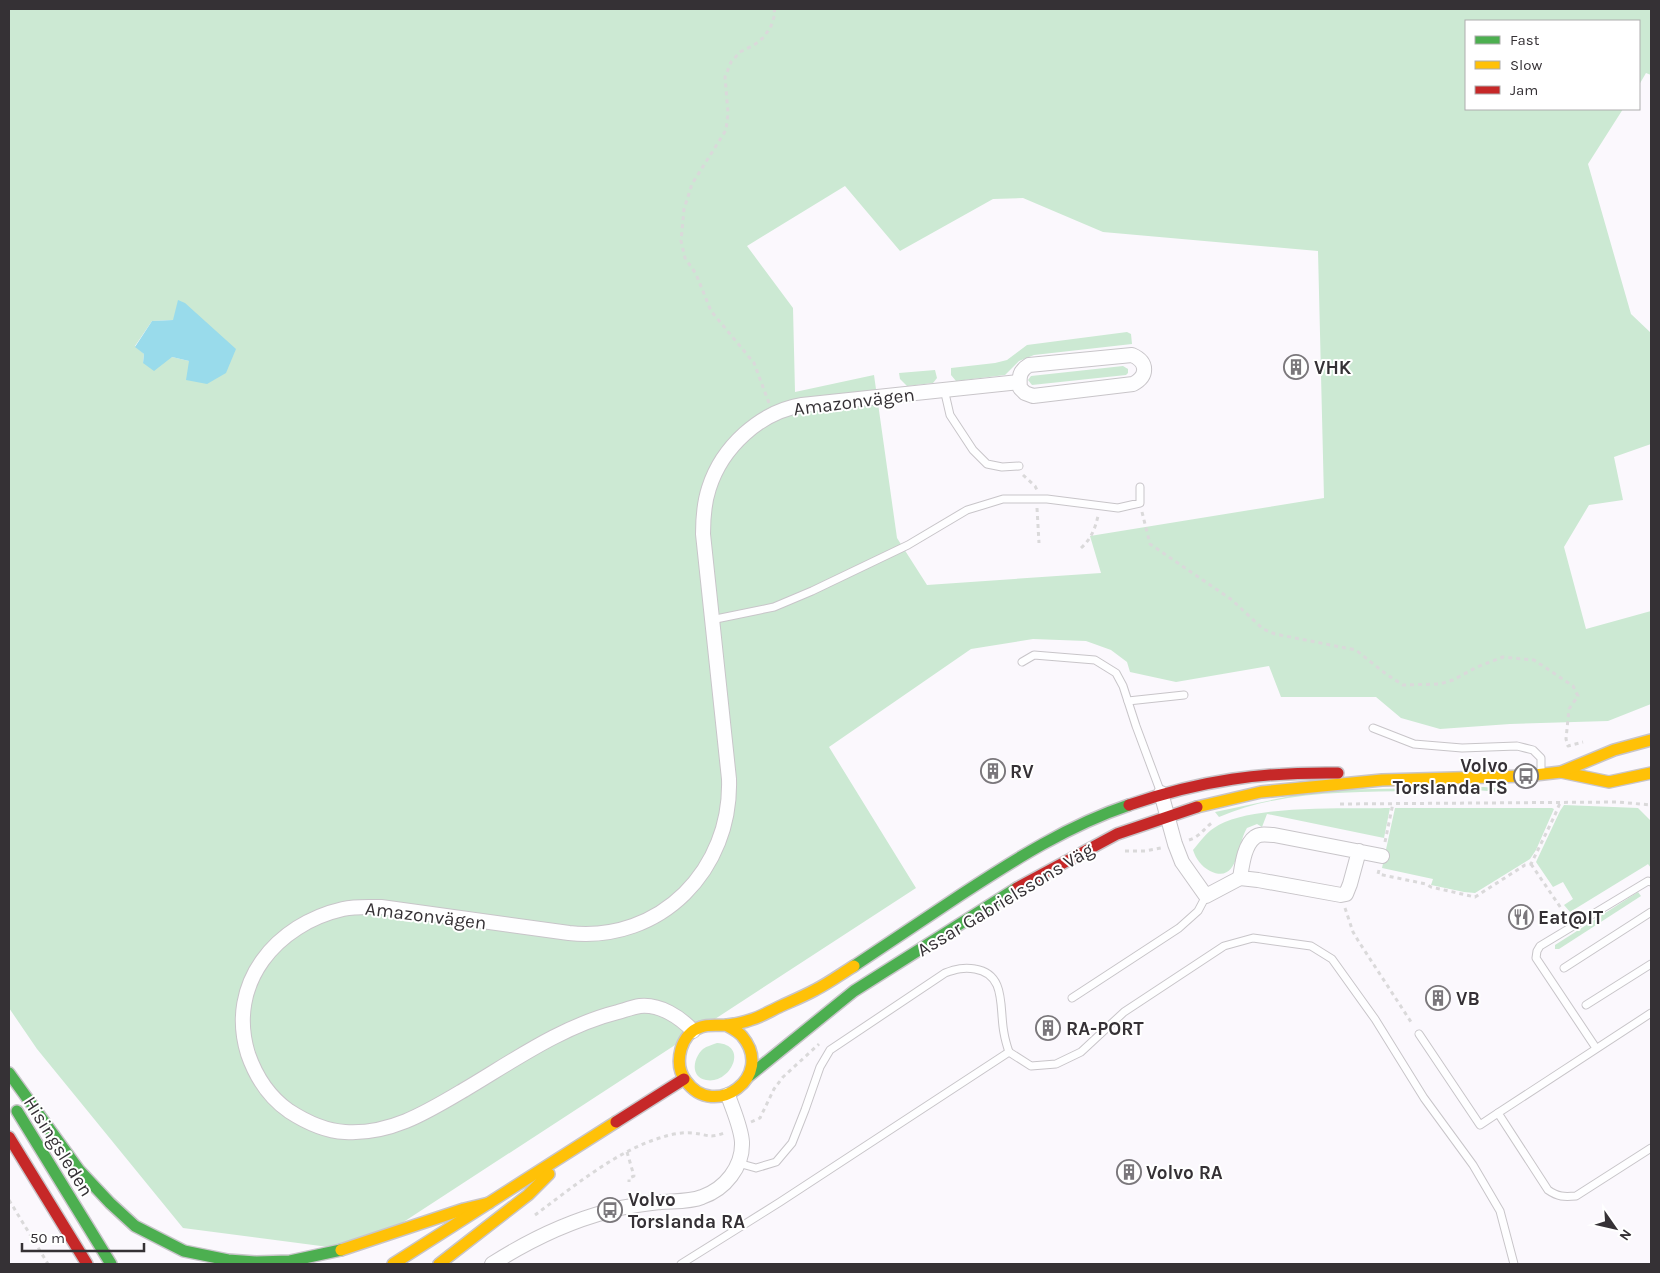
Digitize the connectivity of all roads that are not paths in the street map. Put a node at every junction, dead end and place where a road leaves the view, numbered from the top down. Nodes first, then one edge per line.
1 (1019, 382) junction
2 (944, 390) junction
3 (1019, 466) dead end
4 (1140, 488) dead end
5 (711, 620) junction
6 (1022, 662) dead end
7 (1184, 695) dead end
8 (1128, 701) junction
9 (1373, 728) dead end
10 (1651, 740) edge
11 (1561, 772) junction
12 (1651, 773) edge
13 (1540, 774) junction
14 (1382, 780) junction
15 (1161, 793) junction
16 (1167, 816) junction
17 (1359, 851) junction
18 (1382, 856) road end
19 (1240, 878) junction
20 (1651, 882) edge
21 (1206, 896) junction
22 (1651, 912) edge
23 (1651, 964) edge
24 (1564, 968) dead end
25 (1072, 998) dead end
26 (1586, 1005) dead end
27 (1651, 1013) edge
28 (726, 1025) junction
29 (693, 1031) junction
30 (1419, 1034) road end
31 (1596, 1048) junction
32 (1009, 1052) junction
33 (9, 1073) edge
34 (749, 1076) junction
35 (684, 1079) junction
36 (728, 1095) junction
37 (9, 1097) edge
38 (1498, 1113) junction
39 (9, 1137) edge
40 (580, 1145) junction
41 (1651, 1148) edge
42 (738, 1163) junction
43 (488, 1203) junction
44 (86, 1264) edge
45 (111, 1264) edge
46 (392, 1264) edge
47 (438, 1264) edge
48 (492, 1264) edge
49 (680, 1264) edge
50 (1514, 1264) edge

1 - 1 street
1 - 2 street, Amazonvägen
2 - 3 lane
2 - 5 street, Amazonvägen
4 - 5 lane
5 - 29 street, Amazonvägen
6 - 8 lane
7 - 8 lane
8 - 15 lane
9 - 13 lane
10 - 11 main road, Assar Gabrielssons Väg
11 - 12 main road, Assar Gabrielssons Väg
11 - 13 main road, Assar Gabrielssons Väg
13 - 14 main road, Assar Gabrielssons Väg
14 - 15 main road, Assar Gabrielssons Väg
14 - 16 main road, Assar Gabrielssons Väg
15 - 16 street
15 - 28 main road, Assar Gabrielssons Väg
16 - 21 street
16 - 34 main road, Assar Gabrielssons Väg
17 - 18 street
17 - 19 street
17 - 19 street
19 - 21 street
20 - 31 lane
21 - 25 lane
22 - 24 lane
23 - 26 lane
27 - 31 lane
28 - 29 main road
28 - 34 main road
29 - 35 main road
30 - 38 lane
31 - 38 lane
32 - 42 lane, Assar Gabrielssons Väg
32 - 49 lane
32 - 50 lane
33 - 43 main road
34 - 36 main road
35 - 36 main road
35 - 40 main road
36 - 42 street
37 - 45 main road, Hisingsleden
38 - 41 lane
39 - 44 main road, Hisingsleden
40 - 43 main road
40 - 47 main road
42 - 48 street
43 - 46 main road

